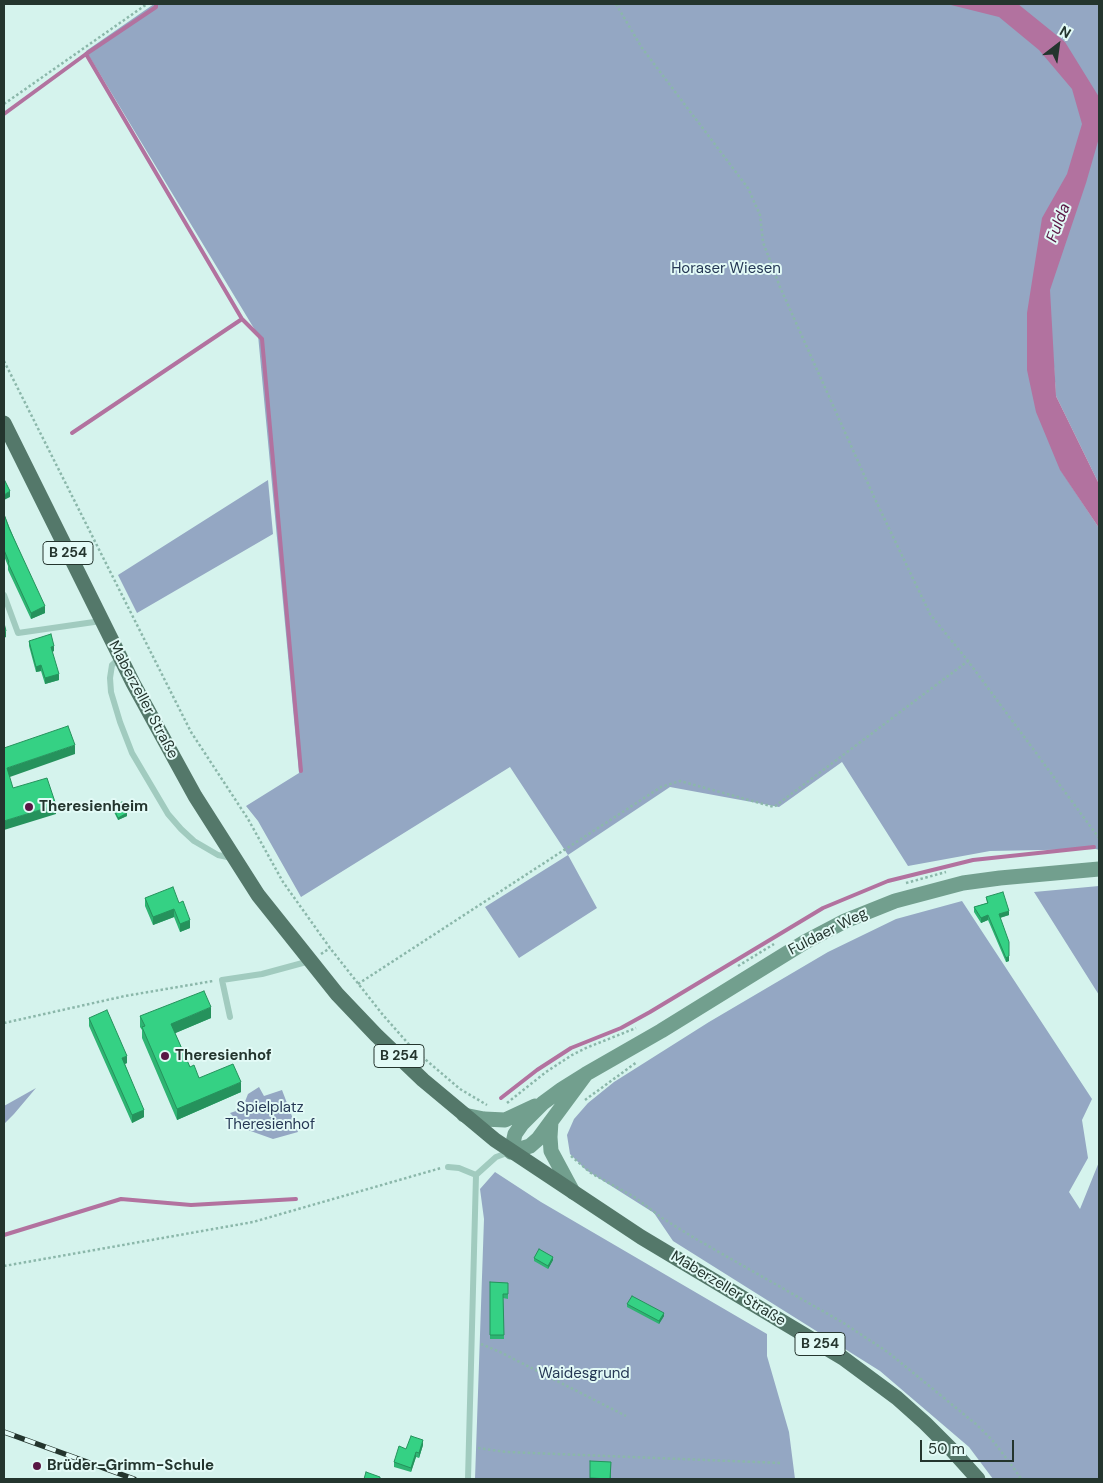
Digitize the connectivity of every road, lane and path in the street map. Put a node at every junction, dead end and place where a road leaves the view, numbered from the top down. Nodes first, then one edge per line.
1 (147, 4) edge
2 (616, 4) edge
3 (4, 104) edge
4 (4, 361) edge
5 (4, 423) edge
6 (4, 595) edge
7 (102, 621) junction
8 (120, 658) junction
9 (968, 661) junction
10 (1099, 838) edge
11 (234, 858) junction
12 (1099, 869) edge
13 (310, 961) junction
14 (222, 980) junction
15 (358, 984) junction
16 (230, 1017) dead end
17 (4, 1023) edge
18 (638, 1062) dead end
19 (586, 1074) junction
20 (585, 1100) dead end
21 (543, 1103) junction
22 (490, 1107) dead end
23 (464, 1115) junction
24 (551, 1121) junction
25 (511, 1152) junction
26 (569, 1154) dead end
27 (448, 1167) joint
28 (476, 1175) junction
29 (573, 1192) junction
30 (4, 1266) edge
31 (472, 1341) junction
32 (626, 1416) dead end
33 (469, 1447) junction
34 (781, 1463) dead end
35 (468, 1479) edge
36 (978, 1479) edge
37 (1021, 1479) edge

1 - 3 path
2 - 9 path
4 - 15 path
5 - 7 main road, Maberzeller Straße / B 254
6 - 7 lane
7 - 8 main road, Maberzeller Straße / B 254
8 - 11 main road, Maberzeller Straße / B 254
8 - 11 lane
9 - 10 path
9 - 15 path
11 - 13 main road, Maberzeller Straße / B 254
12 - 19 main road, Fuldaer Weg
13 - 14 lane
13 - 23 main road, Maberzeller Straße / B 254
14 - 16 lane
14 - 17 path
15 - 22 path
18 - 20 path
19 - 21 main road, Fuldaer Weg
19 - 24 main road, Fuldaer Weg
21 - 23 main road
21 - 25 main road, Fuldaer Weg
23 - 25 main road, Maberzeller Straße / B 254
24 - 25 main road, Fuldaer Weg
24 - 29 main road
25 - 28 lane
25 - 29 main road, Maberzeller Straße / B 254
26 - 37 path
27 - 28 lane
27 - 30 path
28 - 31 lane
29 - 36 main road, Maberzeller Straße / B 254
31 - 32 path
31 - 33 lane
33 - 34 path
33 - 35 lane

